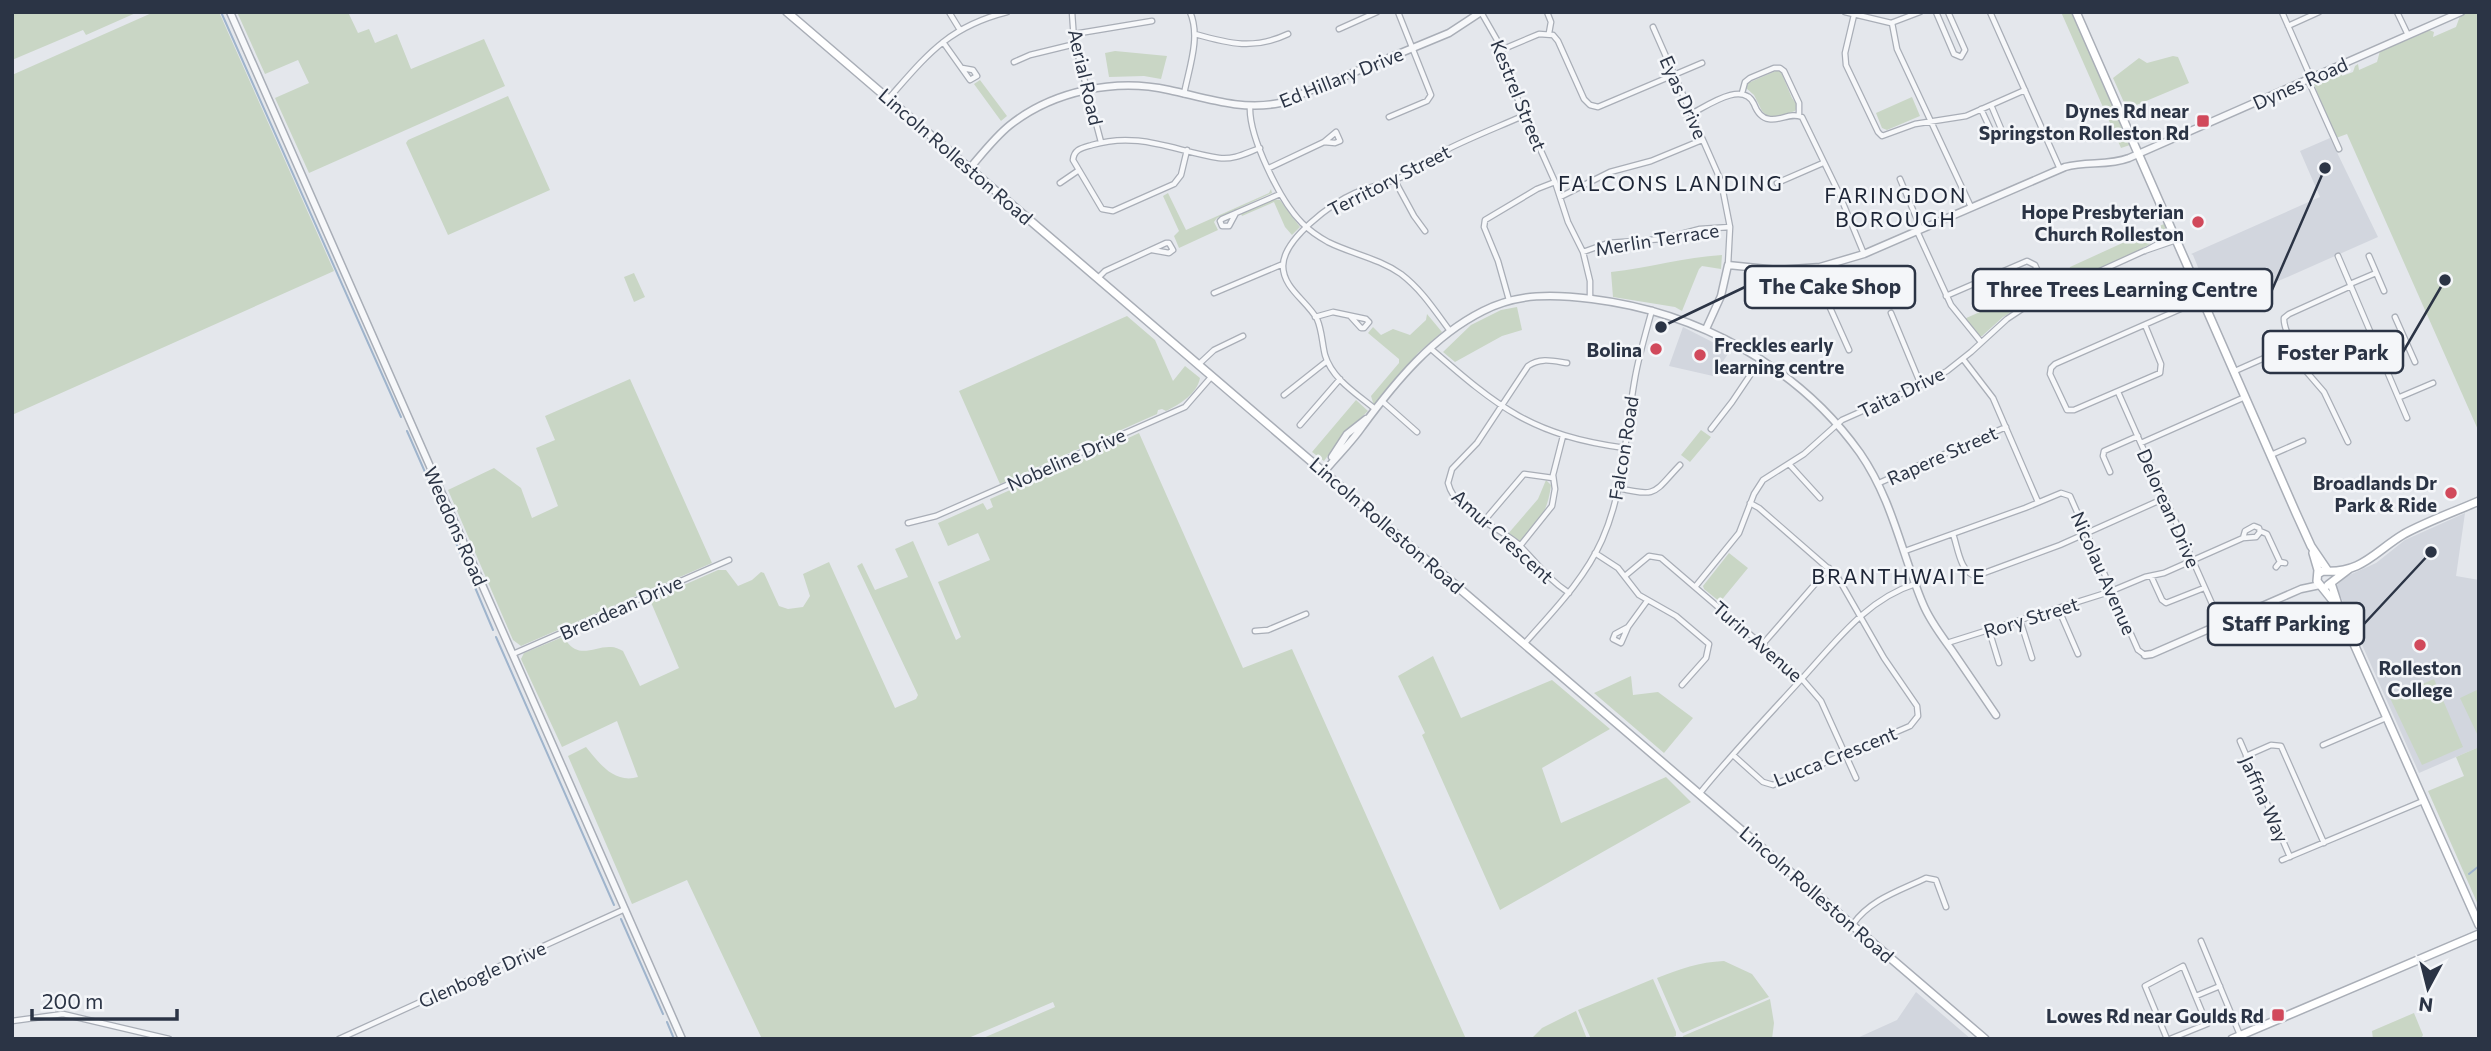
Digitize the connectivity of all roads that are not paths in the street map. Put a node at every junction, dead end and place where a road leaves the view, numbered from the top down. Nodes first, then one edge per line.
1 (230, 12) edge
2 (788, 12) edge
3 (949, 12) edge
4 (1007, 12) edge
5 (1072, 12) edge
6 (1190, 12) edge
7 (1377, 12) edge
8 (1398, 12) edge
9 (1481, 12) edge
10 (1547, 12) edge
11 (1844, 12) edge
12 (1920, 12) edge
13 (1936, 12) edge
14 (1948, 12) edge
15 (1990, 12) edge
16 (2076, 12) edge
17 (2282, 12) edge
18 (2319, 12) edge
19 (2397, 12) edge
20 (2461, 12) edge
21 (1854, 15) junction
22 (1152, 22) dead end
23 (1892, 23) junction
24 (2288, 26) junction
25 (1653, 27) dead end
26 (1339, 29) dead end
27 (960, 30) junction
28 (1957, 32) junction
29 (1549, 33) junction
30 (1074, 34) junction
31 (1195, 34) junction
32 (1288, 34) dead end
33 (2407, 35) junction
34 (1946, 37) junction
35 (943, 42) junction
36 (1075, 44) junction
37 (1413, 48) junction
38 (1501, 50) junction
39 (1014, 62) dead end
40 (1702, 63) dead end
41 (962, 68) dead end
42 (1674, 75) junction
43 (2309, 79) junction
44 (2025, 90) junction
45 (1088, 91) junction
46 (1184, 93) junction
47 (1742, 93) junction
48 (889, 99) junction
49 (1991, 105) junction
50 (1250, 107) junction
51 (1981, 109) junction
52 (1691, 114) junction
53 (1525, 116) junction
54 (1799, 116) junction
55 (1389, 117) dead end
56 (1930, 121) junction
57 (1702, 140) junction
58 (1101, 142) junction
59 (1324, 142) dead end
60 (1260, 148) junction
61 (2339, 149) dead end
62 (1186, 150) junction
63 (2139, 154) junction
64 (1823, 163) junction
65 (970, 168) junction
66 (1269, 168) junction
67 (2060, 169) junction
68 (1079, 170) junction
69 (1900, 179) dead end
70 (1395, 181) junction
71 (1555, 182) junction
72 (1060, 183) dead end
73 (1777, 183) dead end
74 (1280, 194) junction
75 (1560, 197) junction
76 (1971, 208) junction
77 (1236, 213) dead end
78 (1307, 228) junction
79 (1730, 228) junction
80 (1919, 230) junction
81 (1425, 231) dead end
82 (2175, 238) junction
83 (1152, 250) dead end
84 (1583, 252) junction
85 (1864, 254) junction
86 (2338, 256) dead end
87 (2369, 256) dead end
88 (1283, 264) junction
89 (1728, 265) junction
90 (1821, 267) junction
91 (2376, 273) junction
92 (1098, 278) junction
93 (2351, 285) junction
94 (2384, 291) dead end
95 (1214, 293) dead end
96 (2048, 294) junction
97 (1946, 296) junction
98 (1590, 298) junction
99 (1509, 300) junction
100 (2202, 300) junction
101 (1652, 310) junction
102 (1891, 313) dead end
103 (1315, 317) junction
104 (1351, 317) dead end
105 (2396, 317) dead end
106 (2145, 325) junction
107 (1706, 329) junction
108 (1450, 332) junction
109 (2403, 335) junction
110 (1243, 336) dead end
111 (1981, 342) junction
112 (2289, 346) junction
113 (2378, 346) junction
114 (1430, 348) junction
115 (1849, 350) dead end
116 (1761, 359) junction
117 (1963, 359) junction
118 (1327, 361) junction
119 (2416, 362) dead end
120 (1567, 363) dead end
121 (1199, 364) junction
122 (2235, 372) junction
123 (1212, 376) junction
124 (1340, 379) junction
125 (2433, 383) dead end
126 (1922, 385) junction
127 (2118, 392) junction
128 (1284, 395) dead end
129 (2245, 397) junction
130 (2400, 397) junction
131 (1382, 401) junction
132 (1502, 407) junction
133 (1375, 409) junction
134 (2407, 418) dead end
135 (1300, 425) dead end
136 (1836, 425) junction
137 (2006, 427) junction
138 (1711, 429) dead end
139 (1417, 432) dead end
140 (1563, 436) junction
141 (2138, 436) junction
142 (2304, 441) dead end
143 (2348, 442) dead end
144 (2141, 443) junction
145 (1625, 448) junction
146 (2270, 456) junction
147 (1789, 464) junction
148 (1680, 465) dead end
149 (1323, 470) junction
150 (2110, 472) dead end
151 (1553, 478) junction
152 (1879, 483) junction
153 (1619, 488) junction
154 (1820, 498) dead end
155 (2165, 498) junction
156 (2479, 501) edge
157 (2038, 502) junction
158 (1750, 503) junction
159 (1484, 521) junction
160 (908, 523) dead end
161 (2260, 531) junction
162 (2087, 533) junction
163 (1953, 534) junction
164 (2242, 538) junction
165 (1520, 546) junction
166 (2311, 546) junction
167 (1905, 551) junction
168 (1595, 553) junction
169 (729, 560) dead end
170 (2192, 561) junction
171 (2280, 564) dead end
172 (2353, 566) junction
173 (1829, 568) junction
174 (2329, 572) junction
175 (2318, 575) junction
176 (1625, 576) junction
177 (2151, 576) junction
178 (2332, 582) junction
179 (1916, 584) junction
180 (2321, 585) junction
181 (1695, 587) junction
182 (2204, 588) junction
183 (2301, 589) junction
184 (2112, 591) junction
185 (1569, 593) junction
186 (1647, 601) junction
187 (2058, 608) junction
188 (1306, 614) dead end
189 (1860, 617) junction
190 (2342, 617) junction
191 (2020, 620) junction
192 (2221, 624) junction
193 (1628, 627) dead end
194 (1989, 630) junction
195 (1255, 631) dead end
196 (1525, 643) junction
197 (1947, 643) junction
198 (1762, 645) junction
199 (513, 654) junction
200 (2078, 654) dead end
201 (2145, 655) joint
202 (2032, 658) dead end
203 (1999, 663) dead end
204 (1802, 679) junction
205 (1682, 685) dead end
206 (1996, 715) dead end
207 (2386, 718) junction
208 (2240, 741) dead end
209 (2323, 745) dead end
210 (1845, 754) junction
211 (1733, 755) junction
212 (2246, 756) junction
213 (1856, 778) dead end
214 (1700, 793) junction
215 (2423, 801) junction
216 (2324, 842) junction
217 (2290, 857) junction
218 (2282, 860) dead end
219 (1946, 907) dead end
220 (625, 909) junction
221 (1853, 924) junction
222 (2479, 925) edge
223 (2479, 934) edge
224 (2201, 941) dead end
225 (2220, 986) junction
226 (2196, 996) junction
227 (12, 1021) edge
228 (2240, 1035) junction
229 (169, 1039) edge
230 (339, 1039) edge
231 (682, 1039) edge
232 (1985, 1039) edge
233 (2169, 1039) edge
234 (2232, 1039) edge

1 - 199 street, Weedons Road
2 - 48 main road, Lincoln Rolleston Road
3 - 27 street
4 - 27 street
5 - 30 street, Aerial Road
6 - 31 street
7 - 26 street
8 - 37 street
9 - 37 street, Ed Hillary Drive
9 - 38 street, Kestrel Street
10 - 29 street
11 - 21 street
12 - 23 street
13 - 34 street
14 - 28 street
15 - 44 street
16 - 63 main road
17 - 24 street
18 - 24 street
19 - 33 street
20 - 33 street, Dynes Road
21 - 23 street
21 - 56 street
22 - 30 street
23 - 56 street
24 - 43 street
25 - 42 street, Eyas Drive
27 - 35 street
28 - 34 street
28 - 34 street
29 - 38 street
29 - 42 street
30 - 36 street, Aerial Road
31 - 32 street
31 - 46 street
33 - 43 street, Dynes Road
35 - 41 street
35 - 48 street
36 - 39 street
36 - 45 street, Aerial Road
37 - 50 street, Ed Hillary Drive
37 - 55 street
38 - 53 street, Kestrel Street
40 - 42 street
42 - 52 street, Eyas Drive
43 - 61 street
43 - 63 street, Dynes Road
44 - 49 street
44 - 67 street
45 - 46 street, Ed Hillary Drive
45 - 58 street, Aerial Road
45 - 65 street, Ed Hillary Drive
46 - 50 street, Ed Hillary Drive
47 - 52 street
47 - 54 street
47 - 54 street
48 - 65 main road, Lincoln Rolleston Road
49 - 51 street
49 - 51 street
50 - 60 street
51 - 56 street
52 - 57 street, Eyas Drive
53 - 70 street, Territory Street
53 - 71 street, Kestrel Street
54 - 64 street
56 - 76 street
57 - 75 street
57 - 79 street, Eyas Drive
58 - 62 street
58 - 68 street
59 - 66 street
60 - 62 street
60 - 66 street
62 - 68 street
63 - 67 street, Dynes Road
63 - 82 main road
64 - 73 street
64 - 85 street
65 - 92 main road, Lincoln Rolleston Road
66 - 74 street
67 - 76 street, Dynes Road
68 - 72 street
69 - 80 street
70 - 78 street, Territory Street
70 - 81 street
71 - 75 street, Kestrel Street
71 - 99 street
74 - 77 street
74 - 78 street
75 - 84 street, Kestrel Street
76 - 80 street, Dynes Road
78 - 88 street, Territory Street
78 - 108 street
79 - 84 street, Merlin Terrace
79 - 89 street, Eyas Drive
80 - 85 street, Dynes Road
80 - 97 street
82 - 96 street, Taita Drive
82 - 100 main road
83 - 92 street
84 - 98 street, Kestrel Street
85 - 90 street, Dynes Road
86 - 93 street
87 - 91 street
88 - 95 street
88 - 103 street
89 - 90 street, Dynes Road
89 - 107 street, Eyas Drive
90 - 115 street
91 - 93 street
91 - 94 street
92 - 121 main road, Lincoln Rolleston Road
93 - 112 street
93 - 113 street
96 - 97 street
96 - 111 street, Taita Drive
97 - 111 street
98 - 99 street
98 - 101 street
99 - 108 street
100 - 106 street
100 - 122 main road
101 - 107 street
101 - 145 street, Falcon Road
102 - 126 street
103 - 104 street
103 - 118 street
105 - 109 street
106 - 127 street
106 - 127 street
107 - 116 street
108 - 114 street
109 - 113 street
109 - 119 street
110 - 121 street
111 - 117 street, Taita Drive
112 - 122 street
112 - 143 street
113 - 130 street
114 - 131 street
114 - 132 street
116 - 136 street
116 - 138 street
117 - 126 street, Taita Drive
117 - 137 street
118 - 124 street
118 - 128 street
120 - 132 street
121 - 123 main road, Lincoln Rolleston Road
122 - 129 main road
123 - 149 main road, Lincoln Rolleston Road
123 - 160 street, Nobeline Drive
124 - 133 street
124 - 135 street
125 - 130 street
126 - 136 street, Taita Drive
127 - 141 street, Delorean Drive
129 - 144 street
129 - 146 main road
130 - 134 street
131 - 133 street
131 - 139 street
132 - 140 street
132 - 159 street, Amur Crescent
133 - 149 street
136 - 147 street, Taita Drive
136 - 152 street
137 - 152 street, Rapere Street
137 - 157 street
140 - 145 street
140 - 151 street
141 - 144 street, Delorean Drive
141 - 150 street
142 - 146 street
144 - 155 street, Delorean Drive
145 - 153 street, Falcon Road
146 - 166 main road
147 - 154 street
147 - 158 street, Taita Drive
148 - 153 street
149 - 196 main road, Lincoln Rolleston Road
151 - 159 street
151 - 165 street
152 - 167 street
153 - 168 street, Falcon Road
155 - 162 street
155 - 170 street, Delorean Drive
156 - 172 main road
157 - 162 street, Nicolau Avenue
157 - 163 street, Nicolau Avenue
158 - 173 street, Lucca Crescent
158 - 181 street, Taita Drive
159 - 165 street, Amur Crescent
161 - 164 street
161 - 164 street
161 - 171 street
162 - 163 street
162 - 184 street, Nicolau Avenue
163 - 167 street, Nicolau Avenue
164 - 170 street, Rory Street
165 - 185 street, Amur Crescent
166 - 174 main road
166 - 175 main road
167 - 179 street
168 - 176 street
168 - 185 street, Falcon Road
169 - 199 street, Brendean Drive
170 - 177 street, Rory Street
170 - 182 street, Delorean Drive
172 - 174 main road
172 - 178 main road
173 - 189 street, Lucca Crescent
173 - 198 street
174 - 175 main road
174 - 178 main road
175 - 180 main road
175 - 183 street
176 - 181 street, Turin Avenue
176 - 186 street
177 - 182 street
177 - 184 street, Rory Street
178 - 180 main road
178 - 190 main road
179 - 189 street
179 - 197 street
180 - 183 street
180 - 190 main road
181 - 198 street, Turin Avenue
182 - 192 street, Delorean Drive
183 - 192 street
184 - 187 street, Rory Street
184 - 201 street, Nicolau Avenue
185 - 196 street, Falcon Road
186 - 193 street
186 - 205 street
187 - 191 street, Rory Street
187 - 200 street
188 - 195 street
189 - 204 street
189 - 210 street, Lucca Crescent
190 - 207 main road
191 - 194 street, Rory Street
191 - 202 street
192 - 201 street
194 - 197 street, Rory Street
194 - 203 street
196 - 214 main road, Lincoln Rolleston Road
197 - 206 street
198 - 204 street, Turin Avenue
199 - 220 street, Weedons Road
204 - 210 street, Turin Avenue
204 - 211 street
207 - 209 street
207 - 215 main road
208 - 212 street, Jaffna Way
210 - 211 street, Lucca Crescent
210 - 213 street, Turin Avenue
211 - 214 street
212 - 216 street
212 - 217 street, Jaffna Way
214 - 221 main road, Lincoln Rolleston Road
215 - 216 street
215 - 222 main road
216 - 217 street
217 - 218 street
219 - 221 street
220 - 230 street, Glenbogle Drive
220 - 231 street, Weedons Road
221 - 232 main road, Lincoln Rolleston Road
223 - 228 main road
224 - 225 street
225 - 226 street
225 - 228 street
226 - 233 street
226 - 233 street
227 - 229 street
228 - 234 main road

